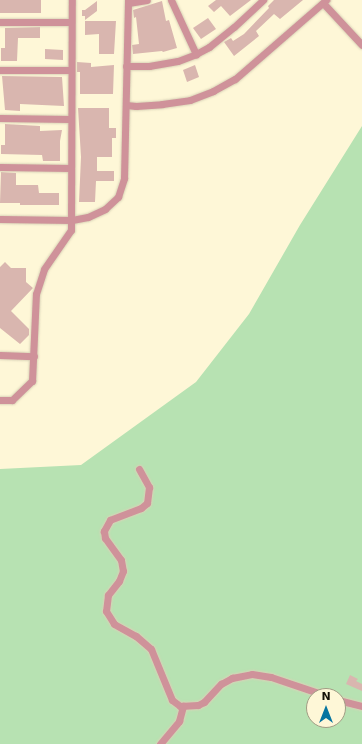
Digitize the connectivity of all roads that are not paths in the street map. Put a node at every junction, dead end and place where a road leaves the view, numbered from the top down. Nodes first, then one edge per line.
1 (72, 0) edge
2 (147, 0) edge
3 (171, 0) edge
4 (263, 0) edge
5 (128, 1) edge
6 (324, 1) edge
7 (0, 22) edge
8 (71, 22) junction
9 (362, 45) edge
10 (196, 54) junction
11 (126, 66) junction
12 (0, 70) edge
13 (71, 70) junction
14 (126, 105) junction
15 (0, 118) edge
16 (70, 119) junction
17 (0, 167) edge
18 (71, 168) junction
19 (0, 219) edge
20 (72, 220) junction
21 (0, 355) edge
22 (34, 356) junction
23 (0, 400) edge
24 (139, 469) dead end
25 (306, 689) edge
26 (346, 702) edge
27 (182, 706) junction
28 (362, 706) edge
29 (160, 744) edge

1 - 8 street
2 - 5 street
3 - 10 street
4 - 10 street
5 - 11 street
6 - 9 street
6 - 14 street
7 - 8 street
8 - 13 street
10 - 11 street
11 - 14 street
12 - 13 street
13 - 16 street
14 - 20 street
15 - 16 street
16 - 18 street
17 - 18 street
18 - 20 street
19 - 20 street
20 - 22 street
21 - 22 street
22 - 23 street
24 - 27 street
25 - 27 street
26 - 28 street
27 - 29 street

